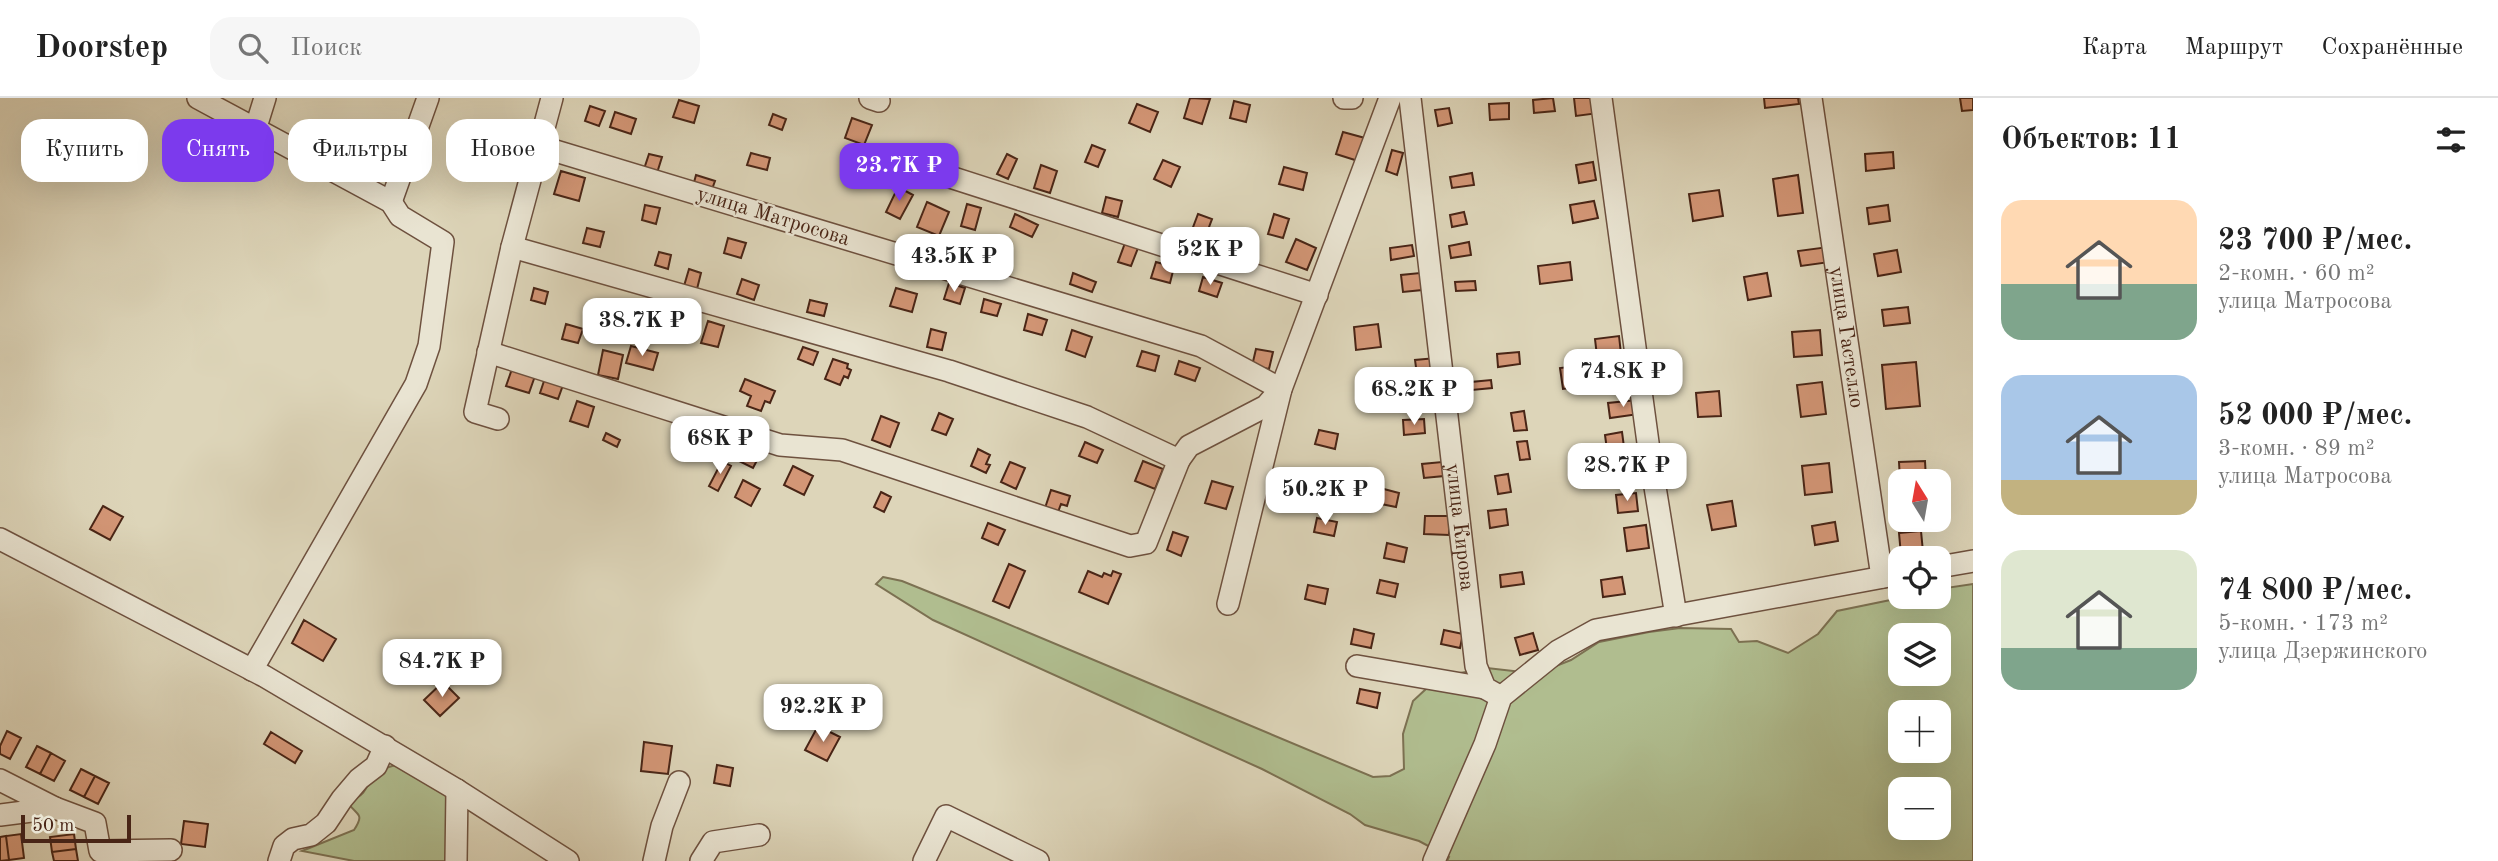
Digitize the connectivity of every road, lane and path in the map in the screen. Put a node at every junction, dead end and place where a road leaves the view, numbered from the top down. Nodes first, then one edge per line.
1 (198, 98) edge
2 (265, 98) edge
3 (428, 98) edge
4 (552, 98) edge
5 (1344, 98) edge
6 (1352, 98) edge
7 (1390, 98) edge
8 (1410, 98) edge
9 (1601, 98) edge
10 (1811, 98) edge
11 (240, 119) edge
12 (258, 119) edge
13 (546, 119) edge
14 (274, 137) edge
15 (559, 152) edge
16 (891, 158) dead end
17 (529, 182) edge
18 (391, 202) junction
19 (512, 247) junction
20 (1317, 295) junction
21 (488, 352) junction
22 (1281, 389) junction
23 (498, 419) dead end
24 (1179, 460) junction
25 (0, 539) edge
26 (1888, 558) edge
27 (1973, 561) edge
28 (1951, 565) edge
29 (1888, 577) edge
30 (1228, 604) dead end
31 (1676, 616) junction
32 (1357, 666) dead end
33 (252, 670) junction
34 (1493, 692) junction
35 (385, 746) junction
36 (0, 780) edge
37 (679, 782) dead end
38 (457, 790) junction
39 (55, 808) junction
40 (0, 815) edge
41 (759, 835) dead end
42 (171, 850) dead end
43 (279, 861) edge
44 (456, 861) edge
45 (568, 861) edge
46 (654, 861) edge
47 (701, 861) edge
48 (924, 861) edge
49 (1038, 861) edge
50 (1434, 861) edge

1 - 11 street
2 - 12 street
3 - 18 street
4 - 13 street
5 - 6 street
7 - 20 street
8 - 34 street, улица Кирова
9 - 31 street
10 - 26 street, улица Гастелло
14 - 18 street
15 - 22 street, улица Матросова
16 - 20 street
17 - 19 street
18 - 33 street
19 - 21 street
19 - 24 street
20 - 22 street
21 - 23 street
21 - 24 street
22 - 24 street
22 - 30 street
25 - 33 street
27 - 28 street
29 - 31 street
31 - 34 street
32 - 34 street
33 - 35 street
34 - 50 street
35 - 38 street
35 - 43 street
36 - 39 street
37 - 46 street
38 - 44 street
38 - 45 street
39 - 40 street
39 - 42 street
41 - 47 street
48 - 49 street

